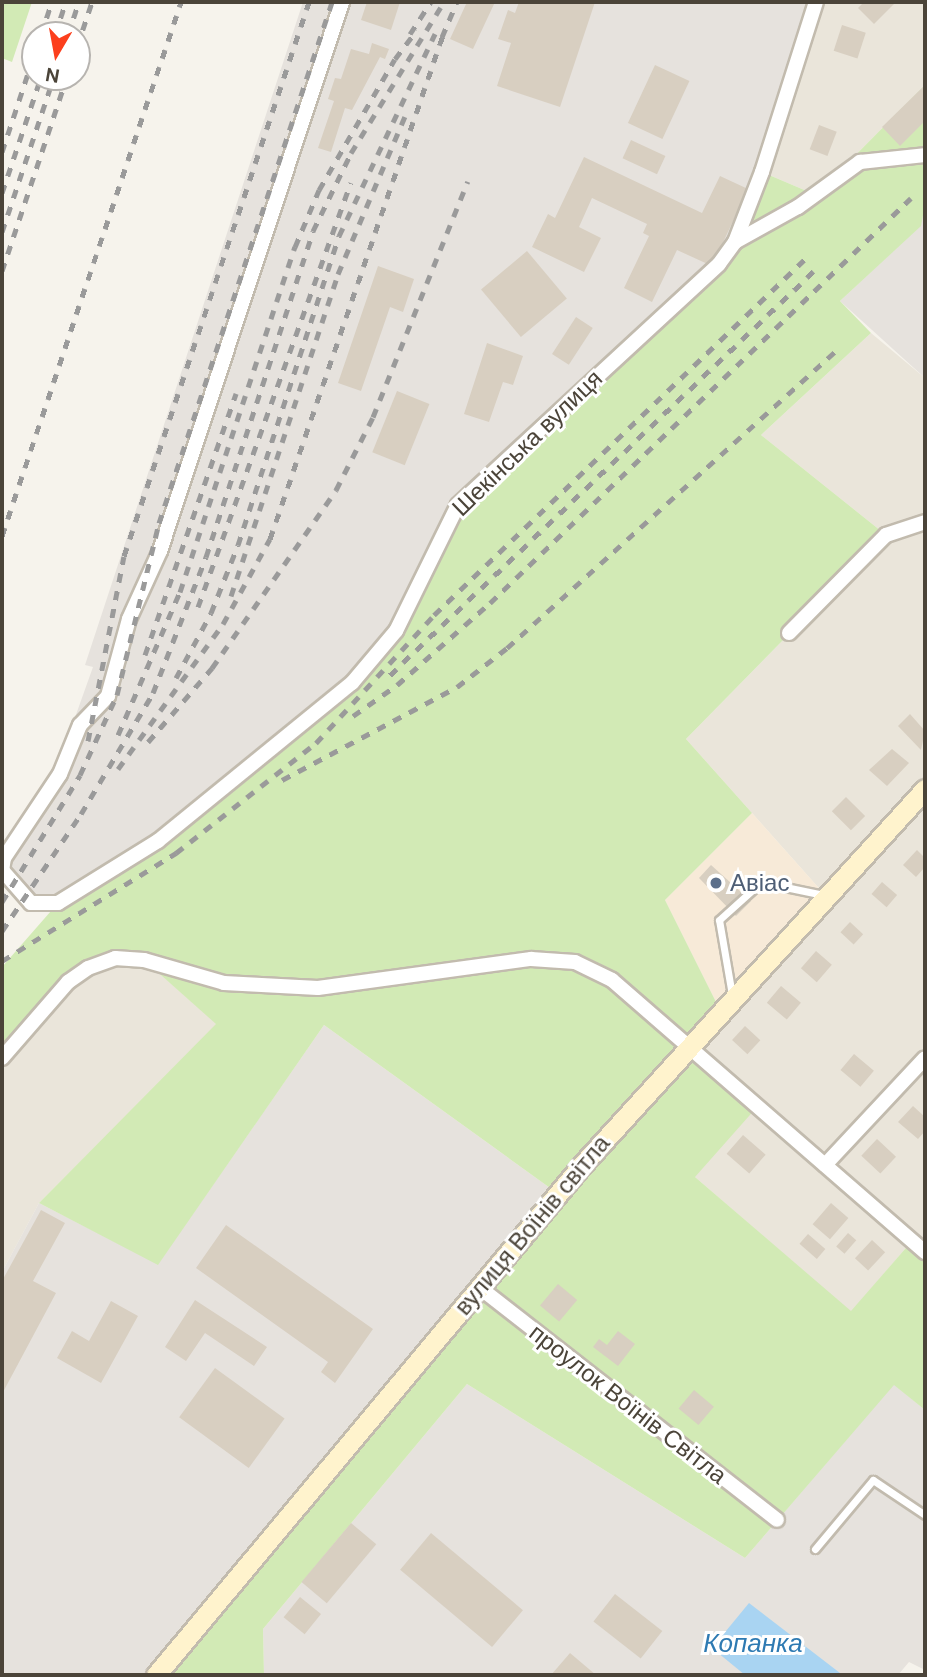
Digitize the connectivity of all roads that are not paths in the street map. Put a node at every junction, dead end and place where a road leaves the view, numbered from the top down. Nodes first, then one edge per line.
1 (342, 2) edge
2 (816, 2) edge
3 (925, 155) edge
4 (735, 242) junction
5 (925, 522) edge
6 (789, 633) dead end
7 (925, 789) edge
8 (825, 895) junction
9 (732, 996) junction
10 (687, 1045) junction
11 (2, 1058) edge
12 (925, 1058) edge
13 (825, 1165) junction
14 (925, 1252) edge
15 (479, 1287) junction
16 (925, 1516) edge
17 (777, 1520) dead end
18 (815, 1549) dead end
19 (156, 1675) edge

1 - 4 street, Шекінська вулиця
2 - 4 street, Шекінська вулиця
3 - 4 street
5 - 6 street
7 - 8 street, вулиця Воїнів світла
8 - 9 street, вулиця Воїнів світла
8 - 9 lane
9 - 10 street, вулиця Воїнів світла
10 - 11 street
10 - 13 street
10 - 15 street, вулиця Воїнів світла
12 - 13 street
13 - 14 street
15 - 17 street, проулок Воїнів Світла
15 - 19 street, вулиця Воїнів світла
16 - 18 lane

